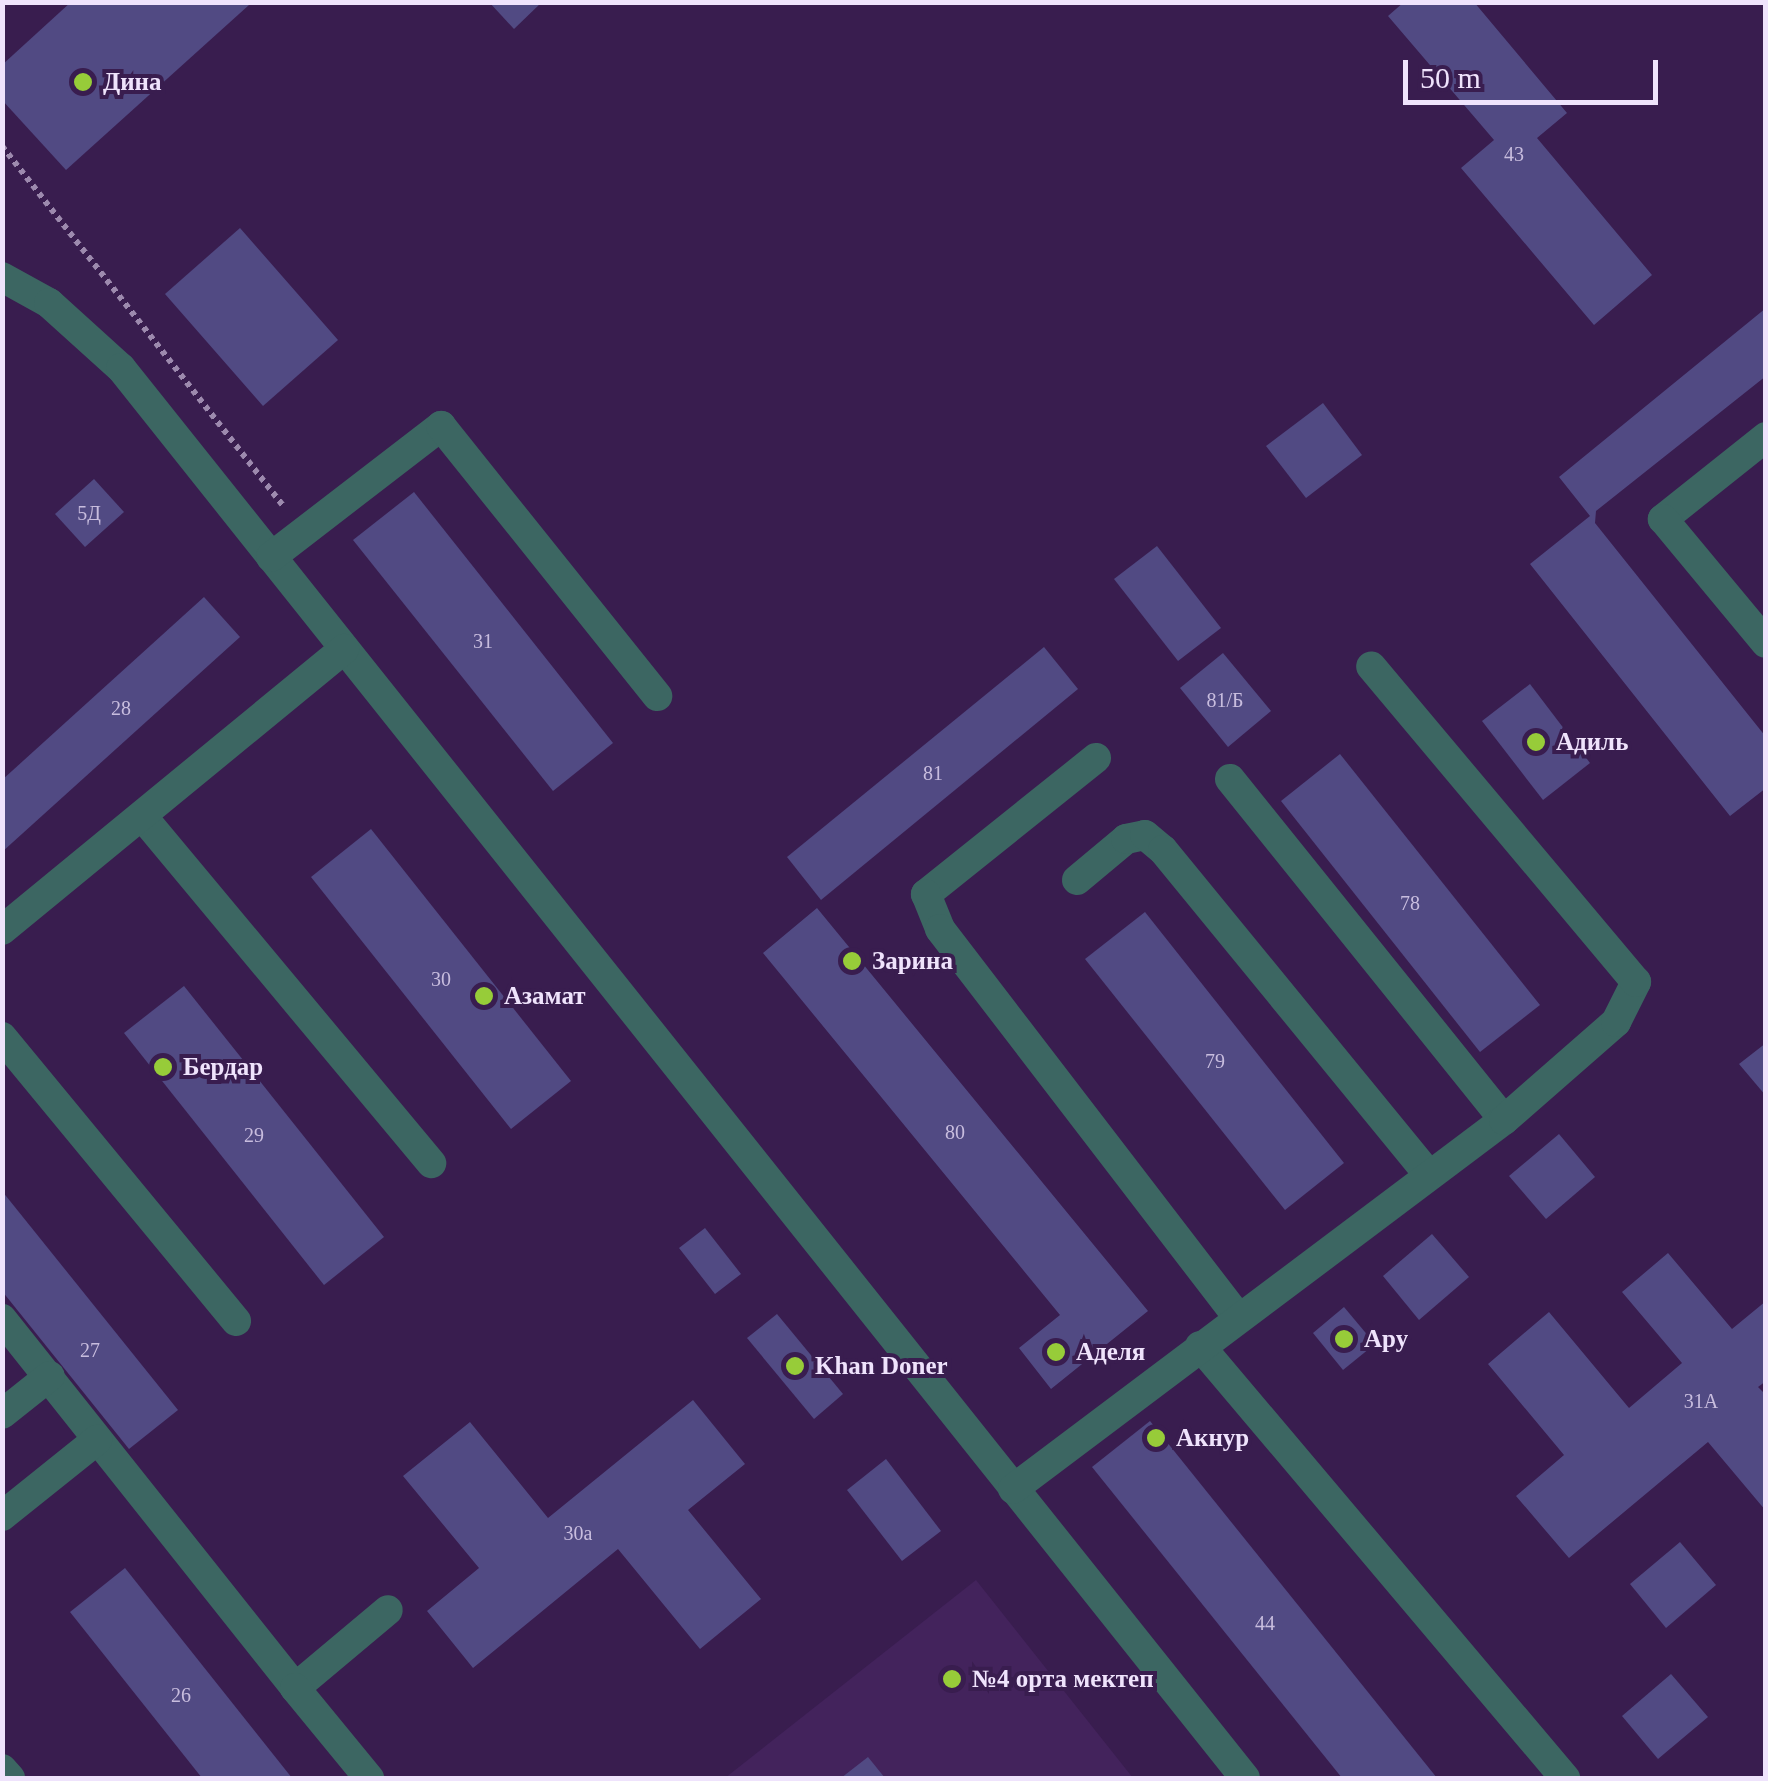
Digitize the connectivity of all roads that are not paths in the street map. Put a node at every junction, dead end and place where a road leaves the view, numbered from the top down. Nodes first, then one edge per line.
1 (2, 276) edge
2 (1766, 437) edge
3 (271, 557) junction
4 (1766, 643) edge
5 (344, 650) junction
6 (1371, 666) dead end
7 (657, 696) dead end
8 (1096, 758) dead end
9 (1230, 779) dead end
10 (142, 816) junction
11 (1076, 880) dead end
12 (2, 930) edge
13 (2, 1037) edge
14 (1504, 1120) junction
15 (431, 1163) dead end
16 (1428, 1174) junction
17 (1238, 1317) junction
18 (2, 1319) edge
19 (236, 1321) dead end
20 (1200, 1346) junction
21 (50, 1376) junction
22 (2, 1414) edge
23 (97, 1440) junction
24 (1012, 1488) junction
25 (2, 1516) edge
26 (388, 1610) dead end
27 (295, 1688) junction
28 (2, 1769) edge
29 (10, 1778) edge
30 (369, 1778) edge
31 (1245, 1778) edge
32 (1565, 1778) edge

1 - 3 street
2 - 4 street
3 - 5 street
3 - 7 street
5 - 10 street
5 - 24 street
6 - 14 street
8 - 17 street
9 - 14 street
10 - 12 street
10 - 15 street
11 - 16 street
13 - 19 street
14 - 16 street
16 - 17 street
17 - 20 street
18 - 21 street
20 - 24 street
20 - 32 street
21 - 22 street
21 - 23 street
23 - 25 street
23 - 27 street
24 - 31 street
26 - 27 street
27 - 30 street
28 - 29 street

